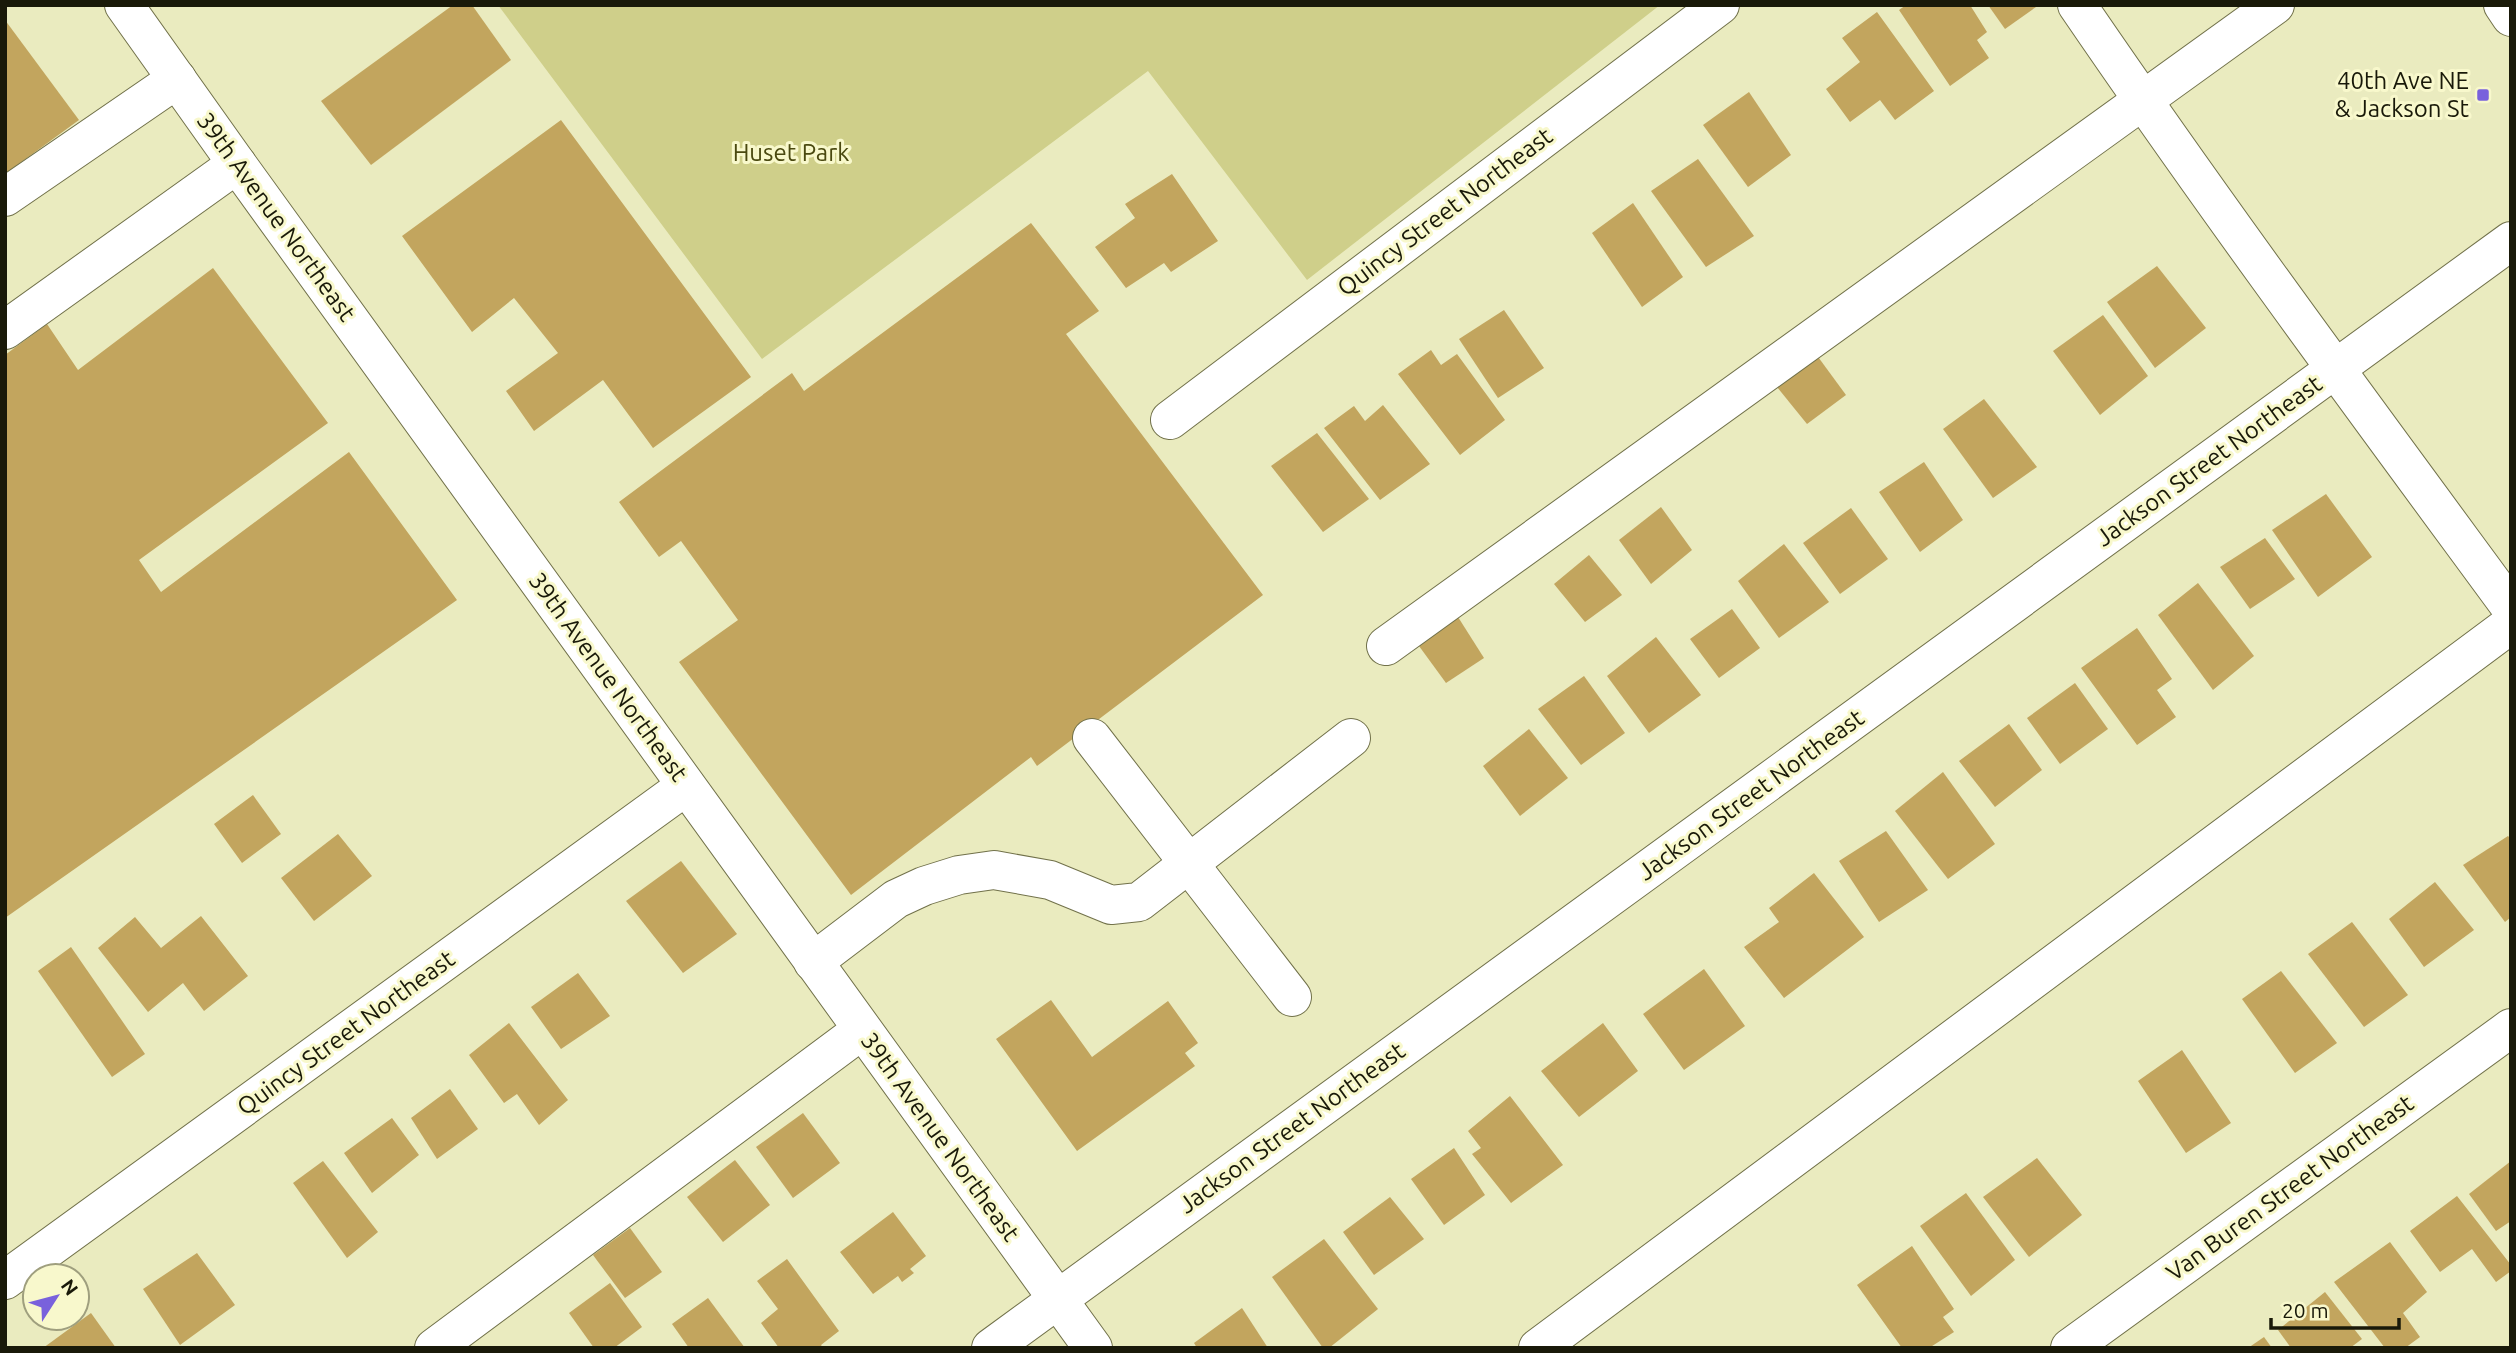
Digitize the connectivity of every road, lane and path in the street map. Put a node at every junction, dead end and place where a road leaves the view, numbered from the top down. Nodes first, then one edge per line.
1 (124, 5) edge
2 (1720, 5) edge
3 (2077, 5) edge
4 (2275, 5) edge
5 (2503, 5) edge
6 (2511, 16) edge
7 (177, 79) junction
8 (2143, 101) junction
9 (237, 164) junction
10 (5, 197) edge
11 (2511, 241) edge
12 (5, 330) edge
13 (2335, 369) junction
14 (1170, 420) dead end
15 (2511, 608) edge
16 (2511, 624) edge
17 (1386, 646) dead end
18 (1092, 738) dead end
19 (1351, 738) dead end
20 (686, 786) junction
21 (1188, 863) junction
22 (813, 962) junction
23 (1292, 997) dead end
24 (862, 1030) junction
25 (2506, 1041) edge
26 (5, 1280) edge
27 (1057, 1299) junction
28 (434, 1348) edge
29 (991, 1348) edge
30 (1093, 1348) edge
31 (1538, 1348) edge
32 (2070, 1348) edge

1 - 7 street, 39th Avenue Northeast
2 - 14 street, Quincy Street Northeast
3 - 8 street
4 - 8 street
5 - 6 street
7 - 9 street, 39th Avenue Northeast
7 - 10 street
8 - 13 street
8 - 17 street
9 - 12 street
9 - 20 street, 39th Avenue Northeast
11 - 13 street, Jackson Street Northeast
13 - 15 street
13 - 27 street, Jackson Street Northeast
16 - 31 street
18 - 21 street
19 - 21 street
20 - 22 street, 39th Avenue Northeast
20 - 26 street, Quincy Street Northeast
21 - 22 street
21 - 23 street
22 - 24 street, 39th Avenue Northeast
24 - 27 street, 39th Avenue Northeast
24 - 28 street
25 - 32 street, Van Buren Street Northeast
27 - 29 street, Jackson Street Northeast
27 - 30 street, 39th Avenue Northeast

